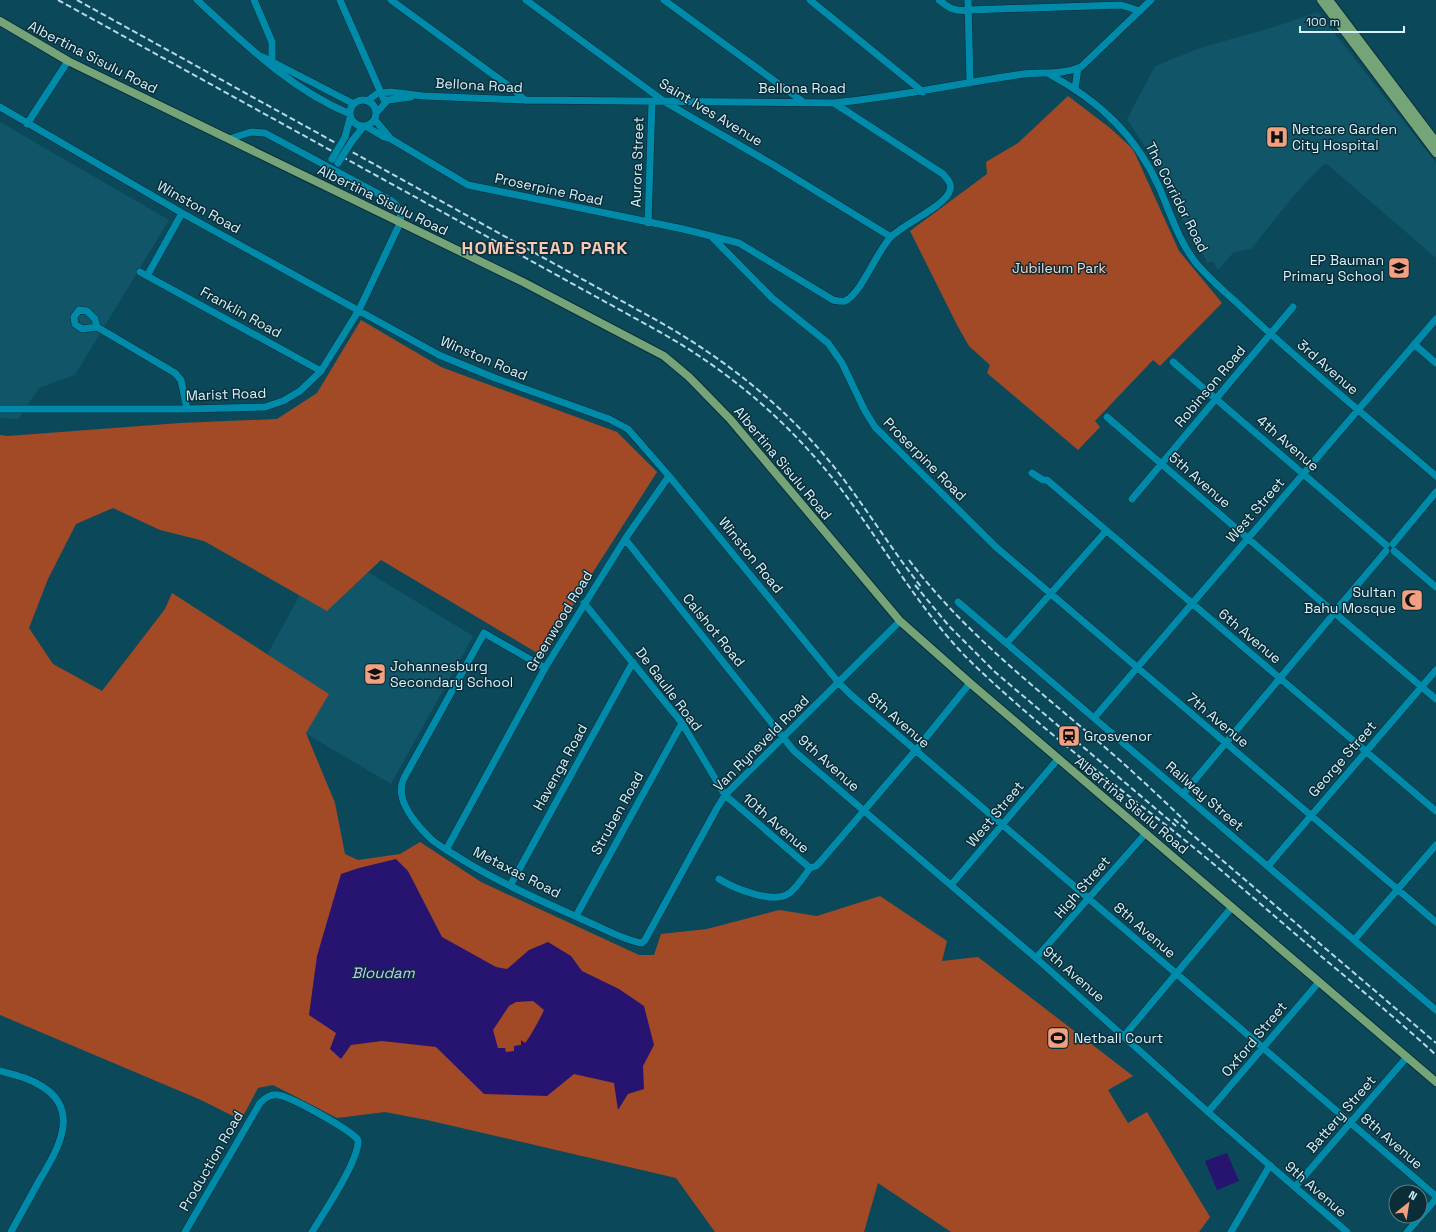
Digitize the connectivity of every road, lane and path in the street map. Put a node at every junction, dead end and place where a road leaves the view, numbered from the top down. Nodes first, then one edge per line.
1 (197, 0) edge
2 (254, 0) edge
3 (340, 0) edge
4 (391, 0) edge
5 (526, 0) edge
6 (664, 0) edge
7 (810, 0) edge
8 (939, 0) edge
9 (968, 0) edge
10 (1151, 0) edge
11 (1328, 1) edge
12 (968, 10) junction
13 (1140, 11) junction
14 (0, 21) edge
15 (260, 55) junction
16 (272, 60) junction
17 (68, 61) junction
18 (1078, 68) junction
19 (1049, 74) junction
20 (970, 83) junction
21 (1075, 89) junction
22 (922, 92) junction
23 (379, 93) junction
24 (423, 96) junction
25 (525, 100) junction
26 (368, 101) junction
27 (802, 101) junction
28 (385, 102) junction
29 (652, 102) junction
30 (666, 102) junction
31 (834, 102) junction
32 (354, 104) junction
33 (0, 107) edge
34 (377, 112) junction
35 (350, 116) junction
36 (375, 120) junction
37 (27, 124) junction
38 (365, 127) junction
39 (229, 139) junction
40 (391, 139) junction
41 (1436, 142) edge
42 (1436, 153) edge
43 (335, 161) junction
44 (330, 169) junction
45 (182, 213) junction
46 (400, 223) junction
47 (648, 223) junction
48 (712, 237) junction
49 (891, 237) junction
50 (140, 272) dead end
51 (1206, 274) joint
52 (147, 276) junction
53 (1293, 307) dead end
54 (358, 310) junction
55 (1436, 319) edge
56 (97, 327) dead end
57 (1270, 334) junction
58 (1414, 344) junction
59 (1173, 362) dead end
60 (1436, 363) edge
61 (321, 371) junction
62 (1216, 399) junction
63 (0, 408) edge
64 (187, 409) junction
65 (1358, 410) junction
66 (1107, 417) dead end
67 (1162, 464) junction
68 (1032, 473) dead end
69 (1304, 474) junction
70 (669, 476) junction
71 (1436, 476) edge
72 (1436, 492) edge
73 (1132, 499) dead end
74 (1106, 531) junction
75 (985, 536) joint
76 (1248, 538) junction
77 (625, 539) junction
78 (1390, 548) junction
79 (1436, 587) edge
80 (1050, 593) junction
81 (958, 602) dead end
82 (584, 603) junction
83 (1192, 604) junction
84 (1334, 613) junction
85 (900, 621) junction
86 (1007, 643) junction
87 (632, 662) junction
88 (545, 668) junction
89 (1137, 668) junction
90 (1436, 670) edge
91 (1278, 677) junction
92 (839, 683) junction
93 (970, 683) junction
94 (1421, 687) junction
95 (1436, 699) edge
96 (1094, 718) junction
97 (682, 723) junction
98 (783, 737) junction
99 (1226, 743) junction
100 (915, 751) junction
101 (1366, 752) junction
102 (1058, 759) junction
103 (1183, 794) junction
104 (725, 795) junction
105 (864, 811) junction
106 (1436, 811) edge
107 (1311, 815) junction
108 (1002, 825) junction
109 (1146, 834) junction
110 (1436, 845) edge
111 (446, 850) junction
112 (1268, 866) junction
113 (811, 868) junction
114 (719, 879) dead end
115 (951, 885) junction
116 (510, 886) junction
117 (1398, 889) junction
118 (1089, 900) junction
119 (1232, 908) junction
120 (576, 916) junction
121 (1436, 922) edge
122 (1354, 940) junction
123 (642, 943) joint
124 (1036, 958) junction
125 (1176, 974) junction
126 (1319, 982) junction
127 (1436, 1010) edge
128 (1124, 1036) junction
129 (1263, 1048) junction
130 (1407, 1057) junction
131 (0, 1071) edge
132 (1436, 1082) edge
133 (1208, 1112) junction
134 (1350, 1122) junction
135 (1270, 1165) junction
136 (1295, 1187) junction
137 (1436, 1197) edge
138 (11, 1232) edge
139 (185, 1232) edge
140 (312, 1232) edge
141 (1231, 1232) edge
142 (1347, 1232) edge
143 (1407, 1232) edge

1 - 15 street, Proserpine Road
2 - 16 street
3 - 23 street
4 - 25 street
5 - 30 street, Saint Ives Avenue
6 - 27 street
7 - 22 street
8 - 12 street
9 - 12 street
10 - 13 street, Bellona Road
11 - 41 main road
11 - 42 main road
12 - 13 street
12 - 20 street
13 - 18 street, Bellona Road
14 - 17 main road, Albertina Sisulu Road
15 - 16 street, Proserpine Road
15 - 35 street, Proserpine Road
16 - 32 street, Proserpine Road
17 - 37 street
17 - 39 main road, Albertina Sisulu Road
18 - 19 street, Bellona Road
18 - 21 street
19 - 20 street, Bellona Road
19 - 21 street, The Corridor Road
20 - 22 street, Bellona Road
21 - 51 street, The Corridor Road
22 - 31 street, Bellona Road
23 - 24 street, Bellona Road
23 - 26 street
23 - 28 street
24 - 25 street, Bellona Road
24 - 28 street, Bellona Road
25 - 29 street, Bellona Road
26 - 32 street
26 - 34 street
27 - 30 street, Bellona Road
27 - 31 street, Bellona Road
28 - 34 street
29 - 30 street, Bellona Road
29 - 47 street, Aurora Street
30 - 49 street, Saint Ives Avenue
31 - 49 street
32 - 35 street
33 - 37 street, Winston Road
34 - 36 street
35 - 38 street, Proserpine Road
35 - 43 street, bridge
36 - 38 street
36 - 40 street, Proserpine Road
37 - 45 street, Winston Road
38 - 40 street, Proserpine Road
38 - 43 street, bridge
39 - 44 street
39 - 46 main road, Albertina Sisulu Road
40 - 47 street, Proserpine Road
43 - 44 street
44 - 46 street
45 - 52 street
45 - 54 street, Winston Road
46 - 54 street, Marist Road
46 - 85 main road, Albertina Sisulu Road
47 - 48 street, Proserpine Road
48 - 49 street, Proserpine Road
48 - 75 street, Proserpine Road
50 - 52 street, Franklin Road
51 - 57 street, 3rd Avenue
52 - 61 street, Franklin Road
53 - 57 street, Robinson Road
54 - 61 street, Marist Road
54 - 70 street, Winston Road
55 - 58 street, West Street
56 - 64 street
57 - 62 street, Robinson Road
57 - 65 street, 3rd Avenue
58 - 60 street
58 - 65 street, West Street
59 - 62 street, 4th Avenue
61 - 64 street, Marist Road
62 - 67 street, Robinson Road
62 - 69 street, 4th Avenue
63 - 64 street, Marist Road
65 - 69 street, West Street
65 - 71 street, 3rd Avenue
66 - 67 street, 5th Avenue
67 - 73 street, Robinson Road
67 - 76 street, 5th Avenue
68 - 74 street, 6th Avenue
69 - 76 street, West Street
69 - 78 street, 4th Avenue
70 - 77 street, Greenwood Road
70 - 92 street, Winston Road
72 - 78 street
74 - 80 street
74 - 83 street, 6th Avenue
75 - 80 street, 7th Avenue
76 - 83 street, West Street
76 - 84 street, 5th Avenue
77 - 82 street, Greenwood Road
77 - 98 street, Calshot Road
78 - 79 street, 4th Avenue
78 - 84 street
80 - 86 street
80 - 89 street, 7th Avenue
81 - 86 street, Railway Street
82 - 87 street, De Gaulle Road
82 - 88 street, Greenwood Road
83 - 89 street, West Street
83 - 91 street, 6th Avenue
84 - 91 street
84 - 94 street, 5th Avenue
85 - 92 street, Van Ryneveld Road
85 - 93 main road, Albertina Sisulu Road
86 - 96 street, Railway Street
87 - 97 street, De Gaulle Road
87 - 116 street, Havenga Road
88 - 111 street, Greenwood Road
88 - 111 street, Metaxas Road
89 - 96 street, West Street
89 - 99 street, 7th Avenue
90 - 94 street, George Street
91 - 99 street
91 - 101 street, 6th Avenue
92 - 98 street, Van Ryneveld Road
92 - 100 street, 8th Avenue
93 - 100 street
93 - 102 main road, Albertina Sisulu Road
94 - 95 street, 5th Avenue
94 - 101 street, George Street
96 - 103 street, Railway Street
97 - 104 street, De Gaulle Road
97 - 120 street, Struben Road
98 - 104 street, Van Ryneveld Road
98 - 105 street, 9th Avenue
99 - 103 street
99 - 107 street, 7th Avenue
100 - 105 street
100 - 108 street, 8th Avenue
101 - 106 street, 6th Avenue
101 - 107 street, George Street
102 - 108 street, West Street
102 - 109 main road, Albertina Sisulu Road
103 - 112 street, Railway Street
104 - 113 street, 10th Avenue
104 - 123 street, Van Ryneveld Road
105 - 113 street
105 - 115 street, 9th Avenue
107 - 112 street, George Street
107 - 117 street, 7th Avenue
108 - 115 street, West Street
108 - 118 street, 8th Avenue
109 - 118 street, High Street
109 - 119 main road, Albertina Sisulu Road
110 - 117 street
111 - 116 street, Metaxas Road
112 - 122 street, Railway Street
113 - 114 street
115 - 124 street, 9th Avenue
116 - 120 street, Metaxas Road
117 - 121 street, 7th Avenue
117 - 122 street
118 - 124 street, High Street
118 - 125 street, 8th Avenue
119 - 125 street
119 - 126 main road, Albertina Sisulu Road
120 - 123 street, Metaxas Road
122 - 127 street, Railway Street
124 - 128 street, 9th Avenue
125 - 128 street
125 - 129 street, 8th Avenue
126 - 129 street, Oxford Street
126 - 130 main road, Albertina Sisulu Road
128 - 133 street, 9th Avenue
129 - 133 street, Oxford Street
129 - 134 street, 8th Avenue
130 - 132 main road, Albertina Sisulu Road
130 - 134 street, Battery Street
131 - 138 street
133 - 135 street, 9th Avenue
134 - 136 street, Battery Street
134 - 137 street, 8th Avenue
135 - 136 street, 9th Avenue
135 - 141 street
136 - 142 street, 9th Avenue
137 - 143 street
139 - 140 street, Production Road

